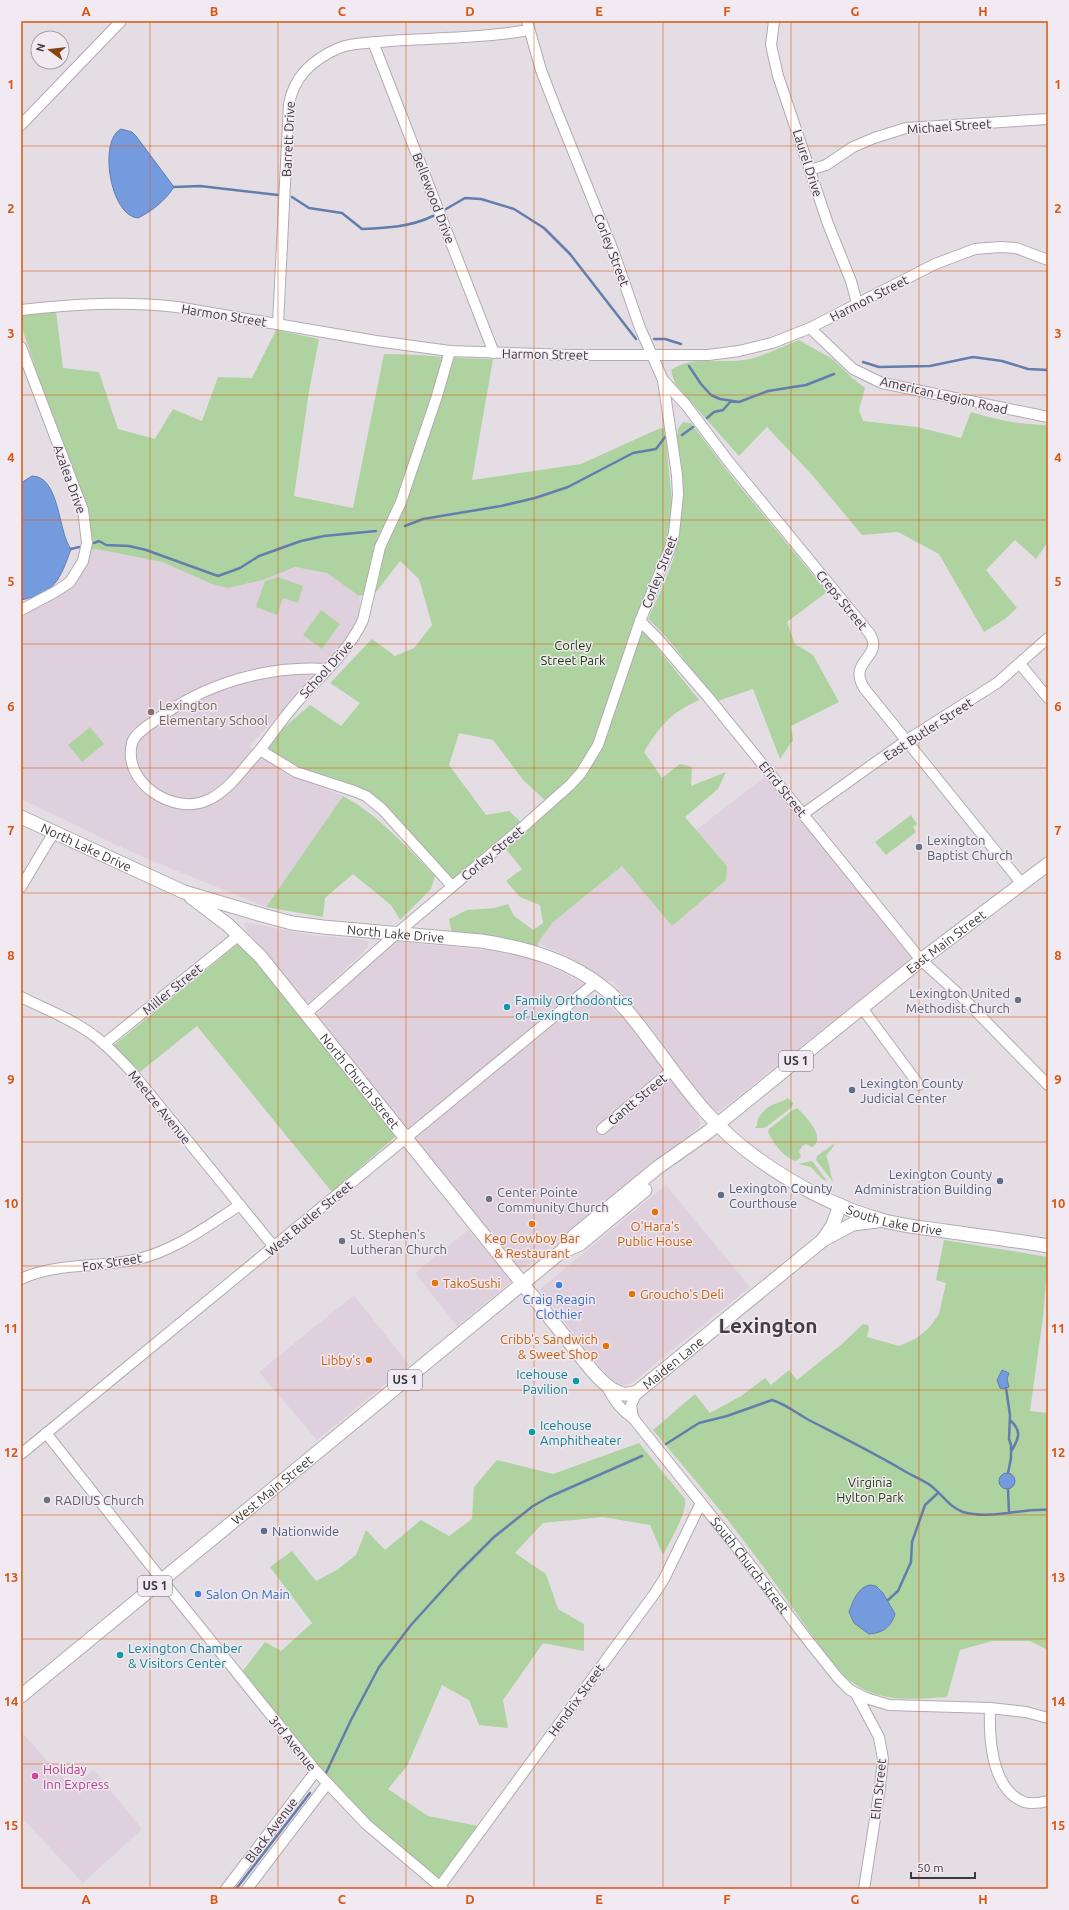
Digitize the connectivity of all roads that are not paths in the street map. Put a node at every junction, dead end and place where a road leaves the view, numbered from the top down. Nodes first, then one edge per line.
1 (120, 21) edge
2 (774, 21) edge
3 (528, 26) edge
4 (374, 42) junction
5 (1048, 119) edge
6 (21, 125) edge
7 (810, 170) junction
8 (1048, 260) edge
9 (857, 303) junction
10 (21, 310) edge
11 (278, 324) junction
12 (810, 328) junction
13 (21, 347) edge
14 (450, 351) junction
15 (494, 353) junction
16 (652, 356) junction
17 (663, 380) junction
18 (1048, 417) edge
19 (21, 610) edge
20 (640, 621) junction
21 (1048, 638) edge
22 (1020, 664) junction
23 (327, 669) junction
24 (1048, 698) edge
25 (907, 740) junction
26 (260, 750) junction
27 (803, 814) junction
28 (21, 817) edge
29 (54, 832) junction
30 (1048, 864) edge
31 (1022, 884) junction
32 (452, 886) junction
33 (21, 888) edge
34 (184, 892) junction
35 (396, 934) junction
36 (239, 935) junction
37 (922, 960) junction
38 (596, 982) junction
39 (21, 997) edge
40 (862, 1008) junction
41 (307, 1013) junction
42 (104, 1044) junction
43 (672, 1070) junction
44 (919, 1085) dead end
45 (1048, 1085) edge
46 (717, 1125) junction
47 (602, 1129) dead end
48 (407, 1137) junction
49 (240, 1205) junction
50 (840, 1205) junction
51 (885, 1221) junction
52 (823, 1240) junction
53 (1048, 1246) edge
54 (274, 1247) junction
55 (21, 1278) edge
56 (522, 1283) junction
57 (606, 1386) junction
58 (637, 1392) junction
59 (633, 1418) junction
60 (46, 1433) junction
61 (21, 1454) edge
62 (701, 1503) junction
63 (162, 1580) junction
64 (856, 1694) junction
65 (21, 1696) edge
66 (990, 1708) junction
67 (1048, 1718) edge
68 (316, 1772) junction
69 (327, 1784) junction
70 (1048, 1801) edge
71 (440, 1888) edge
72 (226, 1889) edge
73 (247, 1889) edge
74 (864, 1889) edge

1 - 6 street
2 - 7 street, Laurel Drive
3 - 4 street, Barrett Drive
3 - 16 street, Corley Street
4 - 11 street, Barrett Drive
4 - 15 street, Bellewood Drive
5 - 7 street, Michael Street
7 - 9 street, Laurel Drive
8 - 9 street, Harmon Street
9 - 12 street, Harmon Street
10 - 11 street, Harmon Street
11 - 14 street, Harmon Street
12 - 16 street, Harmon Street
12 - 18 street, American Legion Road
13 - 19 street, Azalea Drive
14 - 15 street, Harmon Street
14 - 23 street, School Drive
15 - 16 street, Harmon Street
16 - 17 street, Corley Street
17 - 20 street, Corley Street
17 - 25 street, Creps Street
20 - 27 street, Efird Street
20 - 32 street, Corley Street
21 - 22 street, East Butler Street
22 - 24 street
22 - 25 street, East Butler Street
23 - 26 street, School Drive
23 - 26 street, School Drive
25 - 27 street, East Butler Street
25 - 31 street, Creps Street
26 - 32 street
27 - 37 street, Efird Street
28 - 29 main road, North Lake Drive
29 - 33 street
29 - 34 main road, North Lake Drive
30 - 31 main road, East Main Street / US 1
31 - 37 main road, East Main Street / US 1
32 - 35 street, Corley Street
34 - 35 main road, North Lake Drive
34 - 36 main road, North Church Street
35 - 38 main road, North Lake Drive
35 - 41 street, Corley Street
36 - 41 main road, North Church Street
36 - 42 street, Miller Street
37 - 40 main road, East Main Street / US 1
37 - 45 street, Efird Street
38 - 43 main road, North Lake Drive
38 - 48 street, West Butler Street
39 - 42 street, Meetze Avenue
40 - 44 street
40 - 46 main road, East Main Street / US 1
41 - 48 main road, North Church Street
42 - 49 street, Meetze Avenue
43 - 46 main road, North Lake Drive
43 - 47 street, Gantt Street
46 - 50 main road, South Lake Drive
46 - 56 main road, East Main Street / US 1
48 - 54 street, West Butler Street
48 - 56 main road, North Church Street
49 - 54 street, Meetze Avenue
49 - 55 street, Fox Street
50 - 51 main road, South Lake Drive
50 - 52 main road, Maiden Lane
51 - 52 main road, Maiden Lane
51 - 53 main road, South Lake Drive
52 - 58 main road, Maiden Lane
54 - 60 street, West Butler Street
56 - 57 main road, South Church Street
56 - 63 main road, West Main Street / US 1
57 - 58 main road
57 - 59 street, South Church Street
58 - 59 street, Maiden Lane
59 - 62 street, South Church Street
60 - 61 street, West Butler Street
60 - 63 street, 3rd Avenue
62 - 64 street, South Church Street
62 - 71 street, Hendrix Street
63 - 65 main road, West Main Street / US 1
63 - 68 street, 3rd Avenue
64 - 66 street, South Church Street
64 - 74 street, Elm Street
66 - 67 street, South Church Street
66 - 70 street
68 - 69 street, 3rd Avenue
68 - 72 street, Black Avenue
69 - 71 street, 3rd Avenue
69 - 73 street, Black Avenue

